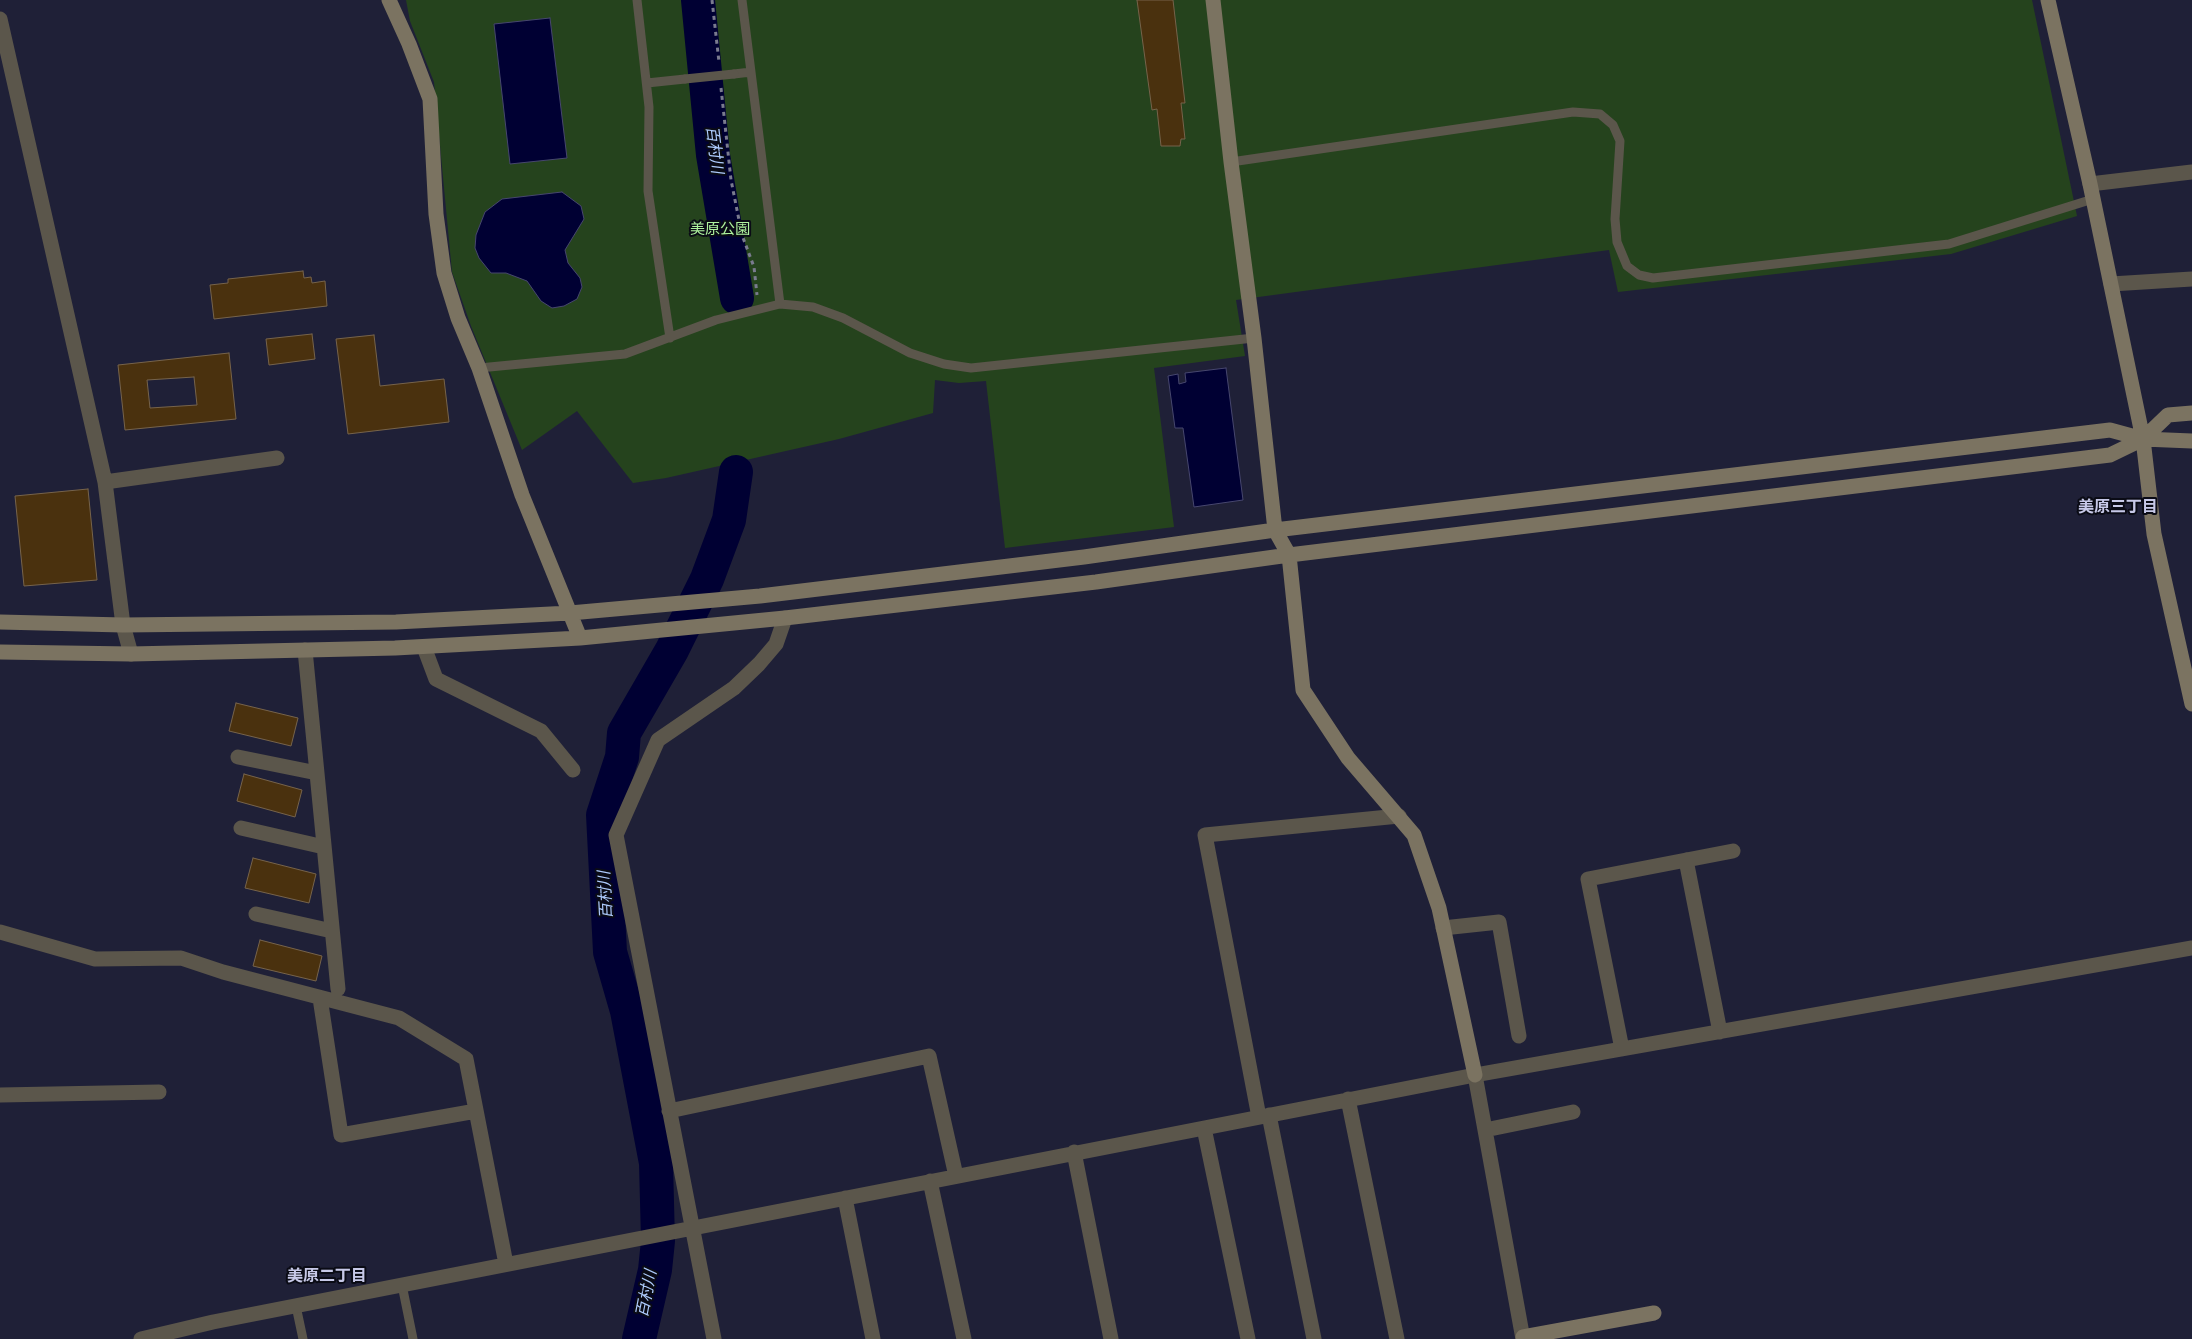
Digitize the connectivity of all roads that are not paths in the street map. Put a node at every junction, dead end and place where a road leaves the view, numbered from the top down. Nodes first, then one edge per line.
1 (389, 0) edge
2 (637, 0) edge
3 (742, 0) edge
4 (1213, 0) edge
5 (2048, 0) edge
6 (0, 19) edge
7 (751, 72) junction
8 (647, 83) junction
9 (1231, 162) junction
10 (2192, 172) edge
11 (2092, 192) junction
12 (2192, 279) edge
13 (2111, 284) junction
14 (780, 304) junction
15 (670, 338) junction
16 (1254, 338) junction
17 (479, 368) junction
18 (2192, 413) edge
19 (2143, 439) junction
20 (2192, 441) edge
21 (277, 458) dead end
22 (105, 482) junction
23 (1275, 530) junction
24 (1289, 555) junction
25 (570, 613) junction
26 (785, 618) junction
27 (0, 622) edge
28 (124, 625) junction
29 (580, 638) junction
30 (424, 647) junction
31 (305, 650) junction
32 (0, 652) edge
33 (131, 654) junction
34 (2192, 704) edge
35 (238, 757) dead end
36 (573, 770) dead end
37 (317, 774) junction
38 (1398, 816) junction
39 (241, 828) dead end
40 (324, 847) junction
41 (1733, 851) dead end
42 (1686, 860) junction
43 (256, 914) dead end
44 (1443, 928) junction
45 (332, 931) junction
46 (0, 932) edge
47 (2192, 948) edge
48 (338, 989) dead end
49 (320, 998) junction
50 (1720, 1032) junction
51 (1519, 1036) dead end
52 (1622, 1049) junction
53 (1475, 1075) junction
54 (159, 1092) dead end
55 (0, 1095) edge
56 (1348, 1100) junction
57 (476, 1111) junction
58 (669, 1111) junction
59 (1573, 1112) dead end
60 (1264, 1116) junction
61 (1204, 1128) junction
62 (1485, 1130) junction
63 (1074, 1152) junction
64 (956, 1176) junction
65 (930, 1181) junction
66 (845, 1198) junction
67 (692, 1228) junction
68 (506, 1264) junction
69 (402, 1285) junction
70 (296, 1306) junction
71 (1654, 1312) dead end
72 (1523, 1338) edge
73 (142, 1339) edge
74 (303, 1339) edge
75 (413, 1339) edge
76 (714, 1339) edge
77 (873, 1339) edge
78 (964, 1339) edge
79 (1111, 1339) edge
80 (1248, 1339) edge
81 (1314, 1339) edge
82 (1397, 1339) edge

1 - 17 street
2 - 8 lane
3 - 7 lane
4 - 9 street
5 - 11 street
6 - 22 street
7 - 8 lane, bridge
7 - 14 lane
8 - 15 lane
9 - 11 lane
9 - 16 street
10 - 11 street
11 - 13 street
12 - 13 street
13 - 19 street
14 - 15 lane
14 - 16 lane
15 - 17 lane
16 - 23 street
17 - 25 street
18 - 19 street
19 - 20 street
19 - 23 street
19 - 24 street
19 - 34 street
21 - 22 street
22 - 28 street
23 - 24 street
23 - 25 street
24 - 26 street
24 - 38 street
25 - 28 street
25 - 29 street
26 - 29 street
26 - 58 street
27 - 28 street
28 - 33 street
29 - 30 street
30 - 31 street
30 - 36 street
31 - 33 street
31 - 37 street
32 - 33 street
35 - 37 street
37 - 40 street
38 - 44 street
38 - 60 street
39 - 40 street
40 - 45 street
41 - 42 street
42 - 50 street
42 - 52 street
43 - 45 street
44 - 51 street
44 - 53 street
45 - 48 street
46 - 49 street
47 - 50 street
49 - 57 street
49 - 57 street
50 - 52 street
52 - 53 street
53 - 56 street
53 - 62 street
54 - 55 street
56 - 60 street
56 - 82 street
57 - 68 street
58 - 64 street
58 - 67 street
59 - 62 street
60 - 61 street
60 - 81 street
61 - 63 street
61 - 80 street
62 - 72 street
63 - 64 street
63 - 79 street
64 - 65 street
65 - 66 street
65 - 78 street
66 - 67 street
66 - 77 street
67 - 68 street
67 - 76 street
68 - 69 street
69 - 70 street
69 - 75 lane
70 - 73 street
70 - 74 lane
71 - 72 street

